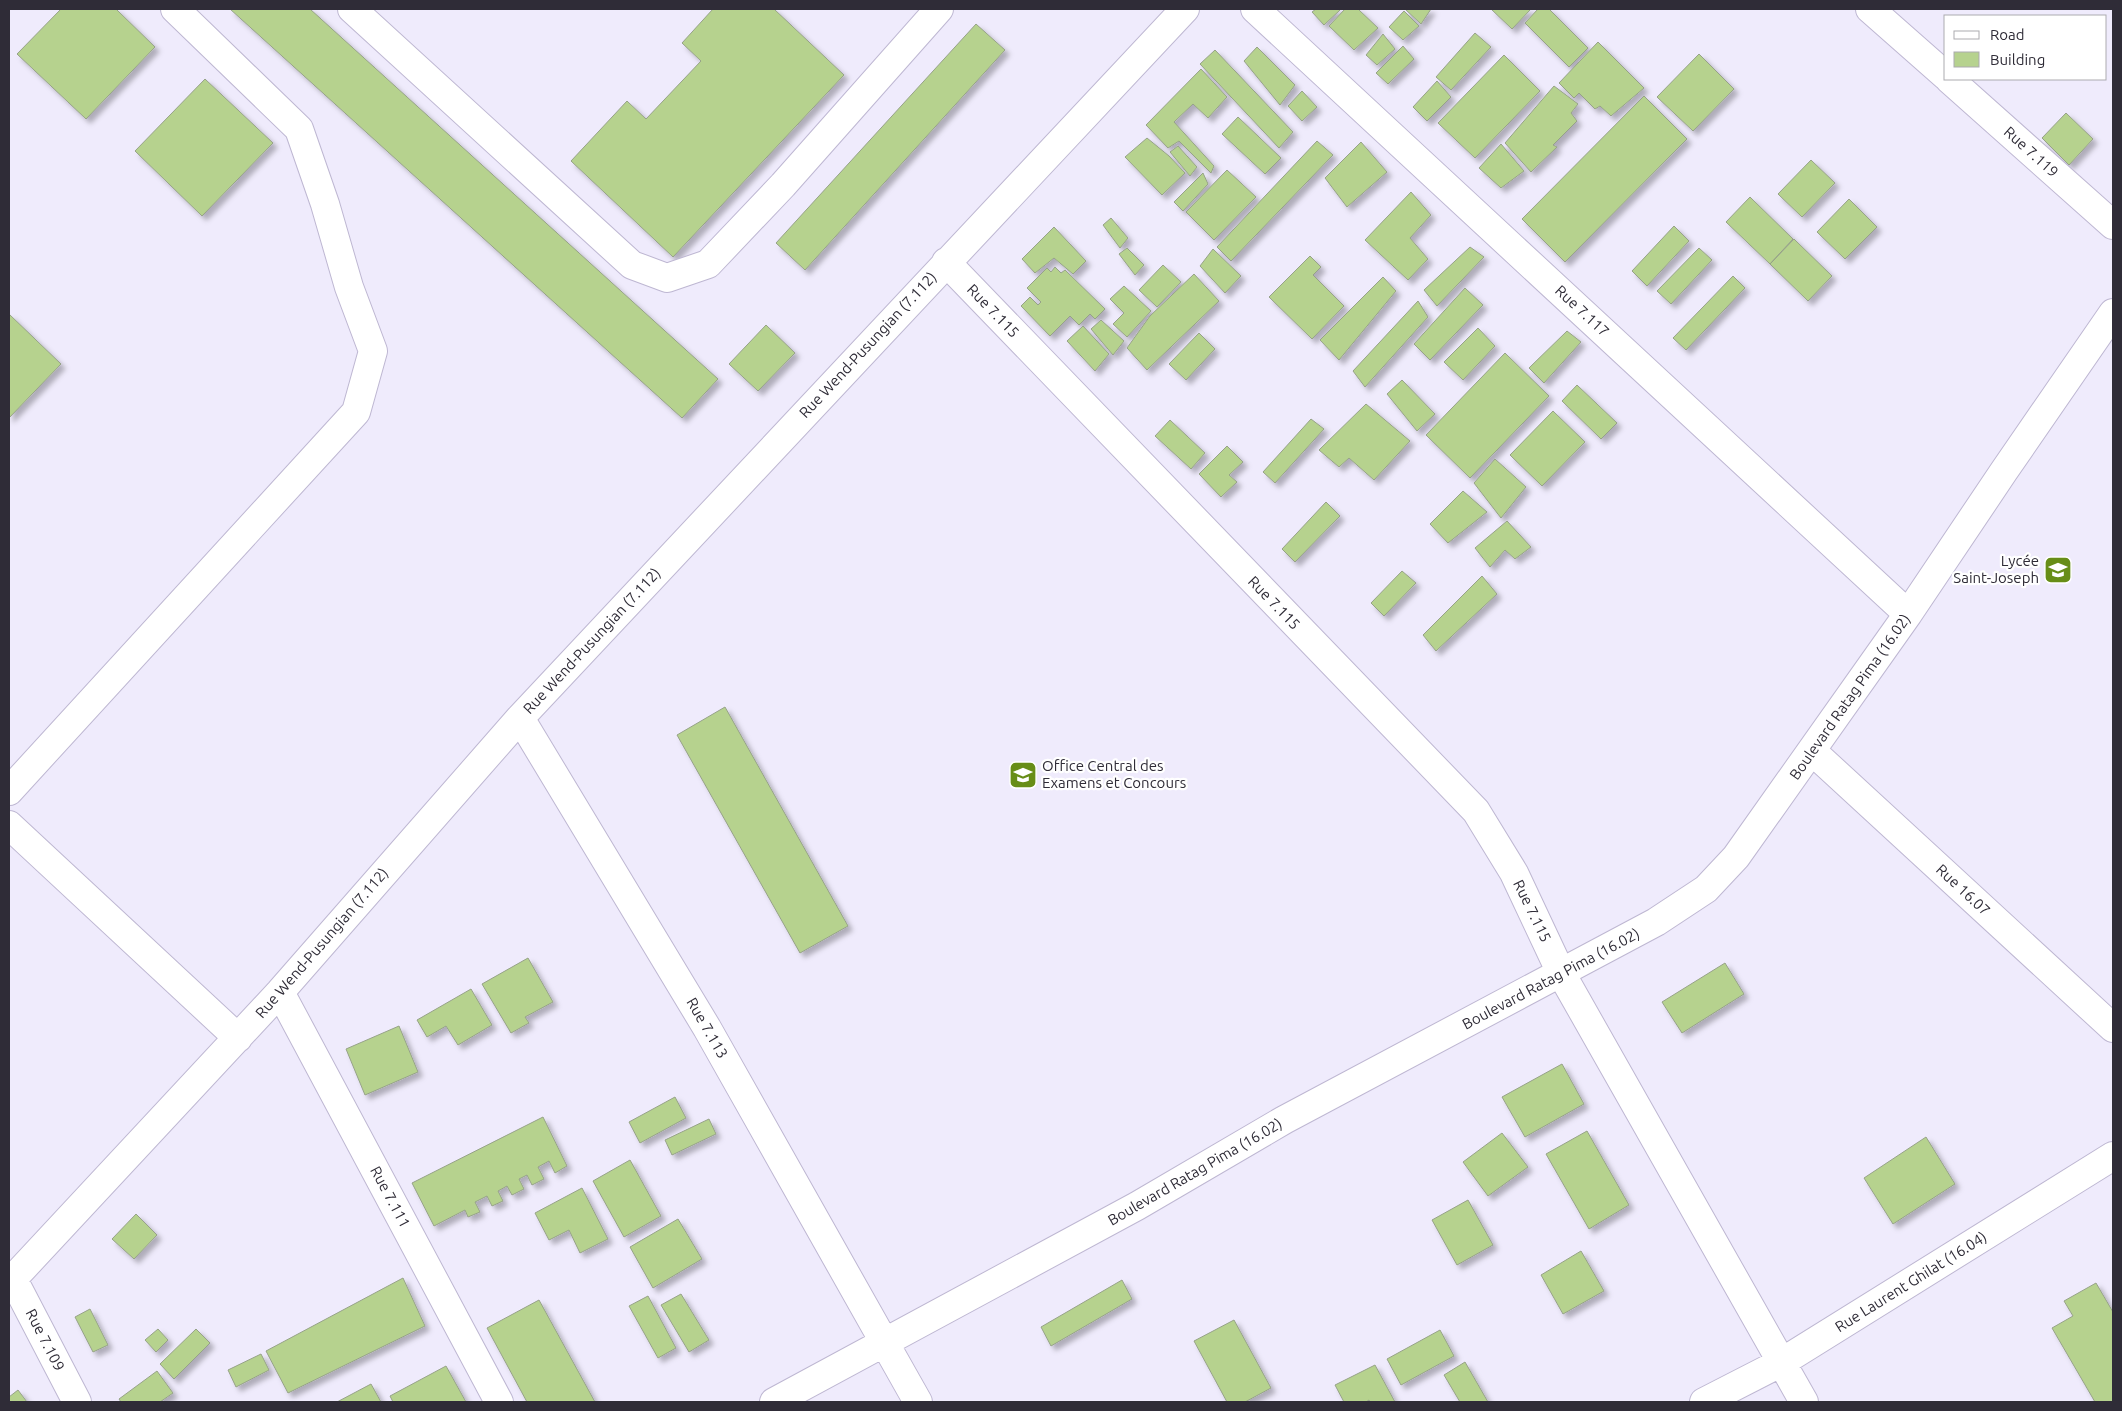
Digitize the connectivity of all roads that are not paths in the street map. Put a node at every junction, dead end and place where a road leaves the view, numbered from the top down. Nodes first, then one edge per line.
1 (175, 9) edge
2 (352, 9) edge
3 (939, 9) edge
4 (1185, 9) edge
5 (1255, 9) edge
6 (1870, 9) edge
7 (1944, 74) edge
8 (1950, 80) edge
9 (2113, 225) edge
10 (946, 262) junction
11 (2113, 313) edge
12 (1908, 614) junction
13 (520, 718) junction
14 (1812, 751) junction
15 (9, 791) edge
16 (9, 825) edge
17 (1561, 973) junction
18 (280, 992) junction
19 (2113, 1028) edge
20 (238, 1038) junction
21 (2113, 1156) edge
22 (11, 1281) edge
23 (886, 1343) junction
24 (1782, 1362) junction
25 (77, 1402) edge
26 (499, 1402) edge
27 (774, 1402) edge
28 (918, 1402) edge
29 (1704, 1402) edge
30 (1804, 1402) edge

1 - 15 street
2 - 3 street
4 - 10 street, Rue Wend-Pusungian (7.112)
5 - 12 street, Rue 7.117
6 - 7 street
8 - 9 street, Rue 7.119
10 - 13 street, Rue Wend-Pusungian (7.112)
10 - 17 street, Rue 7.115
11 - 12 street, Boulevard Ratag Pima (16.02)
12 - 14 street, Boulevard Ratag Pima (16.02)
13 - 18 street, Rue Wend-Pusungian (7.112)
13 - 23 street, Rue 7.113
14 - 17 street, Boulevard Ratag Pima (16.02)
14 - 19 street, Rue 16.07
16 - 20 street
17 - 23 street, Boulevard Ratag Pima (16.02)
17 - 24 street, Rue 7.115
18 - 20 street, Rue Wend-Pusungian (7.112)
18 - 26 street, Rue 7.111
20 - 22 street, Rue Wend-Pusungian (7.112)
21 - 24 street, Rue Laurent Ghilat (16.04)
22 - 25 street, Rue 7.109
23 - 27 street, Boulevard Ratag Pima (16.02)
23 - 28 street, Rue 7.113
24 - 29 street, Rue Laurent Ghilat (16.04)
24 - 30 street, Rue 7.115

